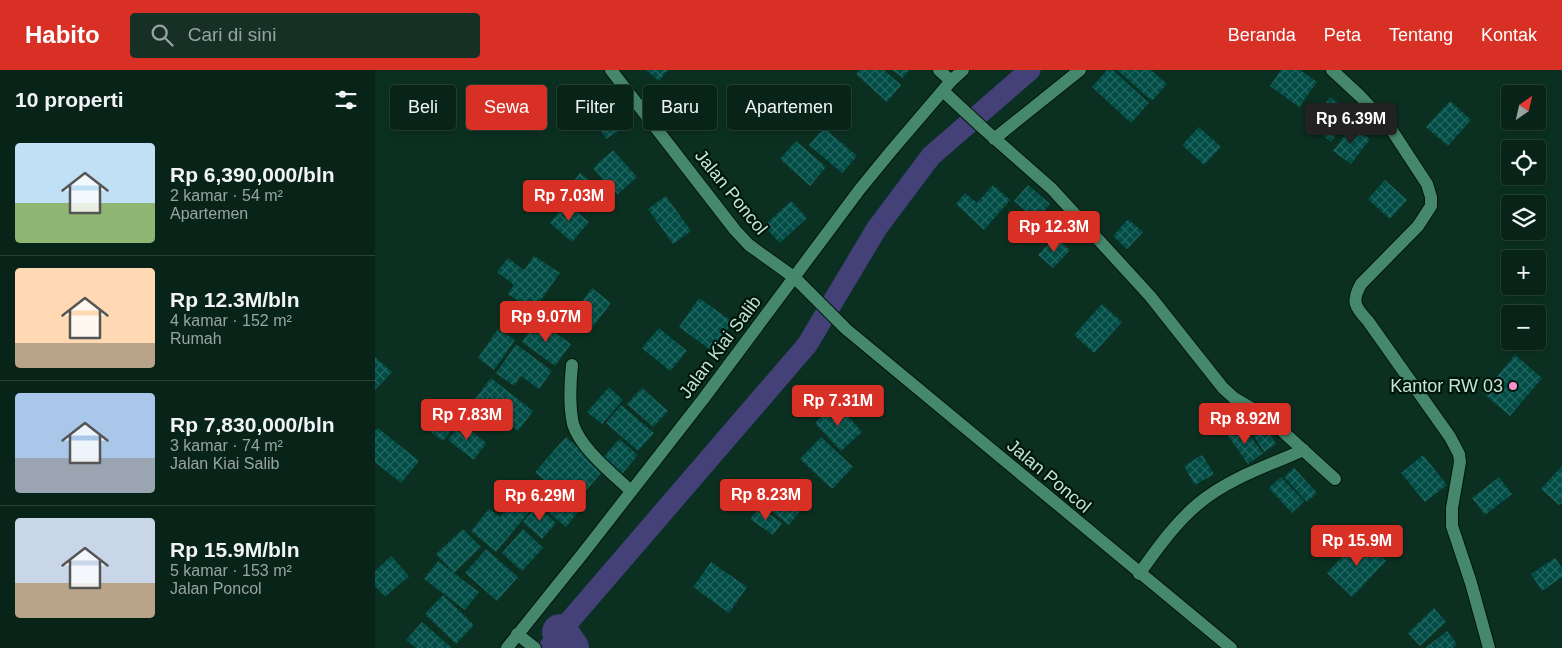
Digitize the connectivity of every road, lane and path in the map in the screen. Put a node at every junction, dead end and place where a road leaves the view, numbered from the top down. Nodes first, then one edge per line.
1 (611, 70) edge
2 (939, 70) edge
3 (963, 70) edge
4 (1080, 70) edge
5 (1332, 70) edge
6 (951, 81) junction
7 (943, 91) junction
8 (990, 135) junction
9 (795, 278) junction
10 (572, 365) dead end
11 (1304, 450) junction
12 (1335, 479) dead end
13 (631, 491) junction
14 (1139, 574) junction
15 (517, 634) junction
16 (535, 647) edge
17 (507, 648) edge
18 (1231, 648) edge
19 (1489, 648) edge

1 - 9 street, Jalan Poncol
2 - 6 street
3 - 6 street, Jalan Kiai Salib
4 - 8 street
5 - 19 street
6 - 7 street, Jalan Kiai Salib
7 - 8 street
7 - 9 street, Jalan Kiai Salib
8 - 11 street
9 - 13 street, Jalan Kiai Salib
9 - 14 street, Jalan Poncol
10 - 13 street
11 - 12 street
11 - 14 street
13 - 15 street, Jalan Kiai Salib
14 - 18 street, Jalan Poncol
15 - 16 street
15 - 17 street, Jalan Kiai Salib

